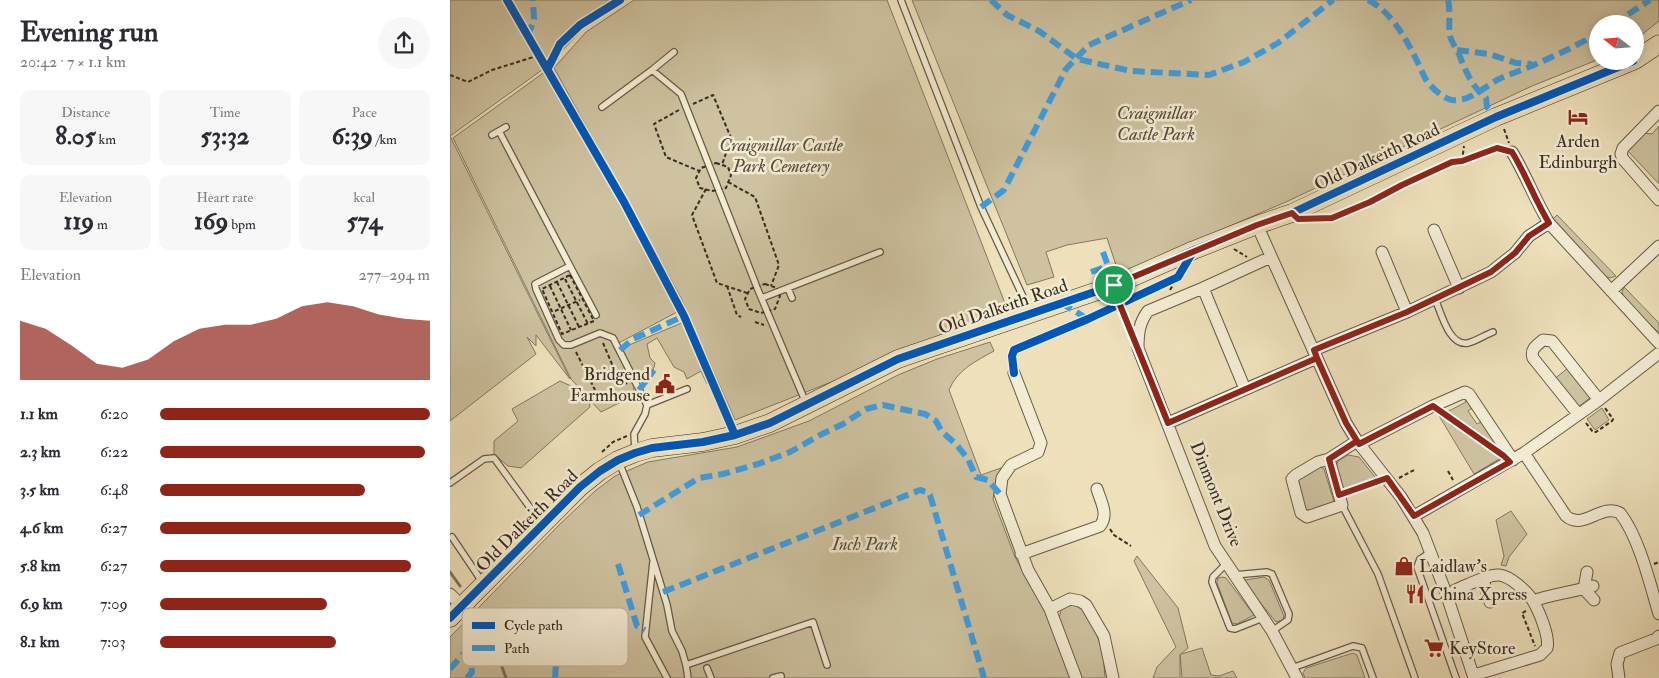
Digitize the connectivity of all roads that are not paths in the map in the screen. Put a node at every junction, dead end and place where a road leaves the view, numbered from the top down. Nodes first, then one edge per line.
1 (901, 0) edge
2 (1659, 44) edge
3 (674, 52) dead end
4 (1644, 54) edge
5 (652, 70) junction
6 (1612, 70) edge
7 (602, 107) dead end
8 (1659, 111) edge
9 (506, 126) dead end
10 (499, 131) junction
11 (492, 135) dead end
12 (1512, 152) road end
13 (1659, 200) edge
14 (1549, 223) junction
15 (1257, 225) junction
16 (1434, 230) dead end
17 (1659, 246) edge
18 (880, 252) dead end
19 (1382, 252) dead end
20 (1271, 257) junction
21 (570, 266) junction
22 (788, 288) junction
23 (1203, 288) junction
24 (1459, 288) junction
25 (1611, 291) junction
26 (762, 298) junction
27 (792, 298) dead end
28 (1435, 299) junction
29 (1407, 312) junction
30 (1029, 314) junction
31 (596, 315) dead end
32 (1493, 332) dead end
33 (1659, 343) edge
34 (1659, 353) edge
35 (1315, 354) junction
36 (1014, 373) dead end
37 (1245, 389) junction
38 (687, 390) dead end
39 (1599, 400) junction
40 (647, 405) junction
41 (807, 405) junction
42 (1578, 414) junction
43 (1168, 423) junction
44 (1358, 443) junction
45 (635, 453) junction
46 (1524, 453) junction
47 (1329, 459) junction
48 (618, 460) junction
49 (1511, 461) junction
50 (450, 483) edge
51 (1096, 489) dead end
52 (1341, 500) junction
53 (1414, 516) junction
54 (542, 524) junction
55 (452, 537) dead end
56 (1431, 552) junction
57 (1021, 554) junction
58 (654, 560) junction
59 (1226, 564) junction
60 (1587, 572) dead end
61 (1234, 575) junction
62 (1483, 580) junction
63 (485, 584) junction
64 (1589, 587) junction
65 (1455, 590) dead end
66 (1594, 600) dead end
67 (1490, 602) dead end
68 (1534, 604) junction
69 (454, 606) edge
70 (1050, 609) junction
71 (1659, 614) edge
72 (1264, 618) junction
73 (1272, 632) junction
74 (1659, 636) edge
75 (686, 665) junction
76 (827, 665) dead end
77 (707, 668) dead end
78 (1295, 673) edge
79 (781, 676) dead end
80 (1474, 677) edge
81 (667, 678) edge
82 (688, 678) edge
83 (711, 678) edge
84 (773, 678) edge
85 (1076, 678) edge
86 (1112, 678) edge
87 (1373, 678) edge
88 (1415, 678) edge
89 (1456, 678) edge
90 (1619, 678) edge

1 - 30 lane
2 - 4 main road, Old Dalkeith Road
3 - 5 lane
5 - 7 lane
5 - 26 lane
6 - 15 main road, Old Dalkeith Road
8 - 13 street
9 - 10 lane
10 - 11 lane
10 - 21 lane
12 - 14 street
14 - 24 street
14 - 25 street
15 - 20 street
15 - 30 main road, Old Dalkeith Road
16 - 24 street
17 - 25 street
18 - 22 lane
19 - 29 street
20 - 23 street, Dinmont Drive
20 - 35 street
21 - 31 lane
21 - 40 lane
22 - 26 lane
22 - 27 lane
23 - 37 street
23 - 43 street, Dinmont Drive
24 - 28 street
25 - 33 street
26 - 41 lane
28 - 29 street
28 - 32 lane
29 - 35 street
30 - 41 main road, Old Dalkeith Road
34 - 39 street
35 - 37 street
35 - 44 street
36 - 57 street
37 - 43 street
38 - 40 lane
39 - 42 street
39 - 42 street
40 - 45 lane
41 - 45 main road, Old Dalkeith Road
42 - 46 street
43 - 59 street, Dinmont Drive
44 - 47 street
44 - 49 street
44 - 53 street
45 - 48 main road, Old Dalkeith Road
46 - 49 street
46 - 71 street
47 - 52 street
47 - 52 street
48 - 54 main road, Old Dalkeith Road
48 - 58 lane
49 - 53 street
50 - 54 lane
51 - 57 street
52 - 88 lane
53 - 56 street
54 - 63 main road, Old Dalkeith Road
55 - 63 lane
56 - 80 street
56 - 89 lane
57 - 70 street
58 - 75 lane
58 - 81 lane
59 - 61 street, Dinmont Drive
59 - 72 lane, Dinmont Drive
60 - 64 street
61 - 72 street, Dinmont Drive
61 - 73 lane, Dinmont Drive
62 - 65 street
62 - 67 street
62 - 68 street
63 - 69 main road, Old Dalkeith Road
64 - 66 street
64 - 68 street
68 - 80 street
70 - 85 street
70 - 86 street
72 - 73 street, Dinmont Drive
73 - 78 street, Dinmont Drive
74 - 90 street
75 - 76 lane
75 - 82 lane
77 - 83 lane
78 - 87 lane, Dinmont Drive
79 - 84 lane

